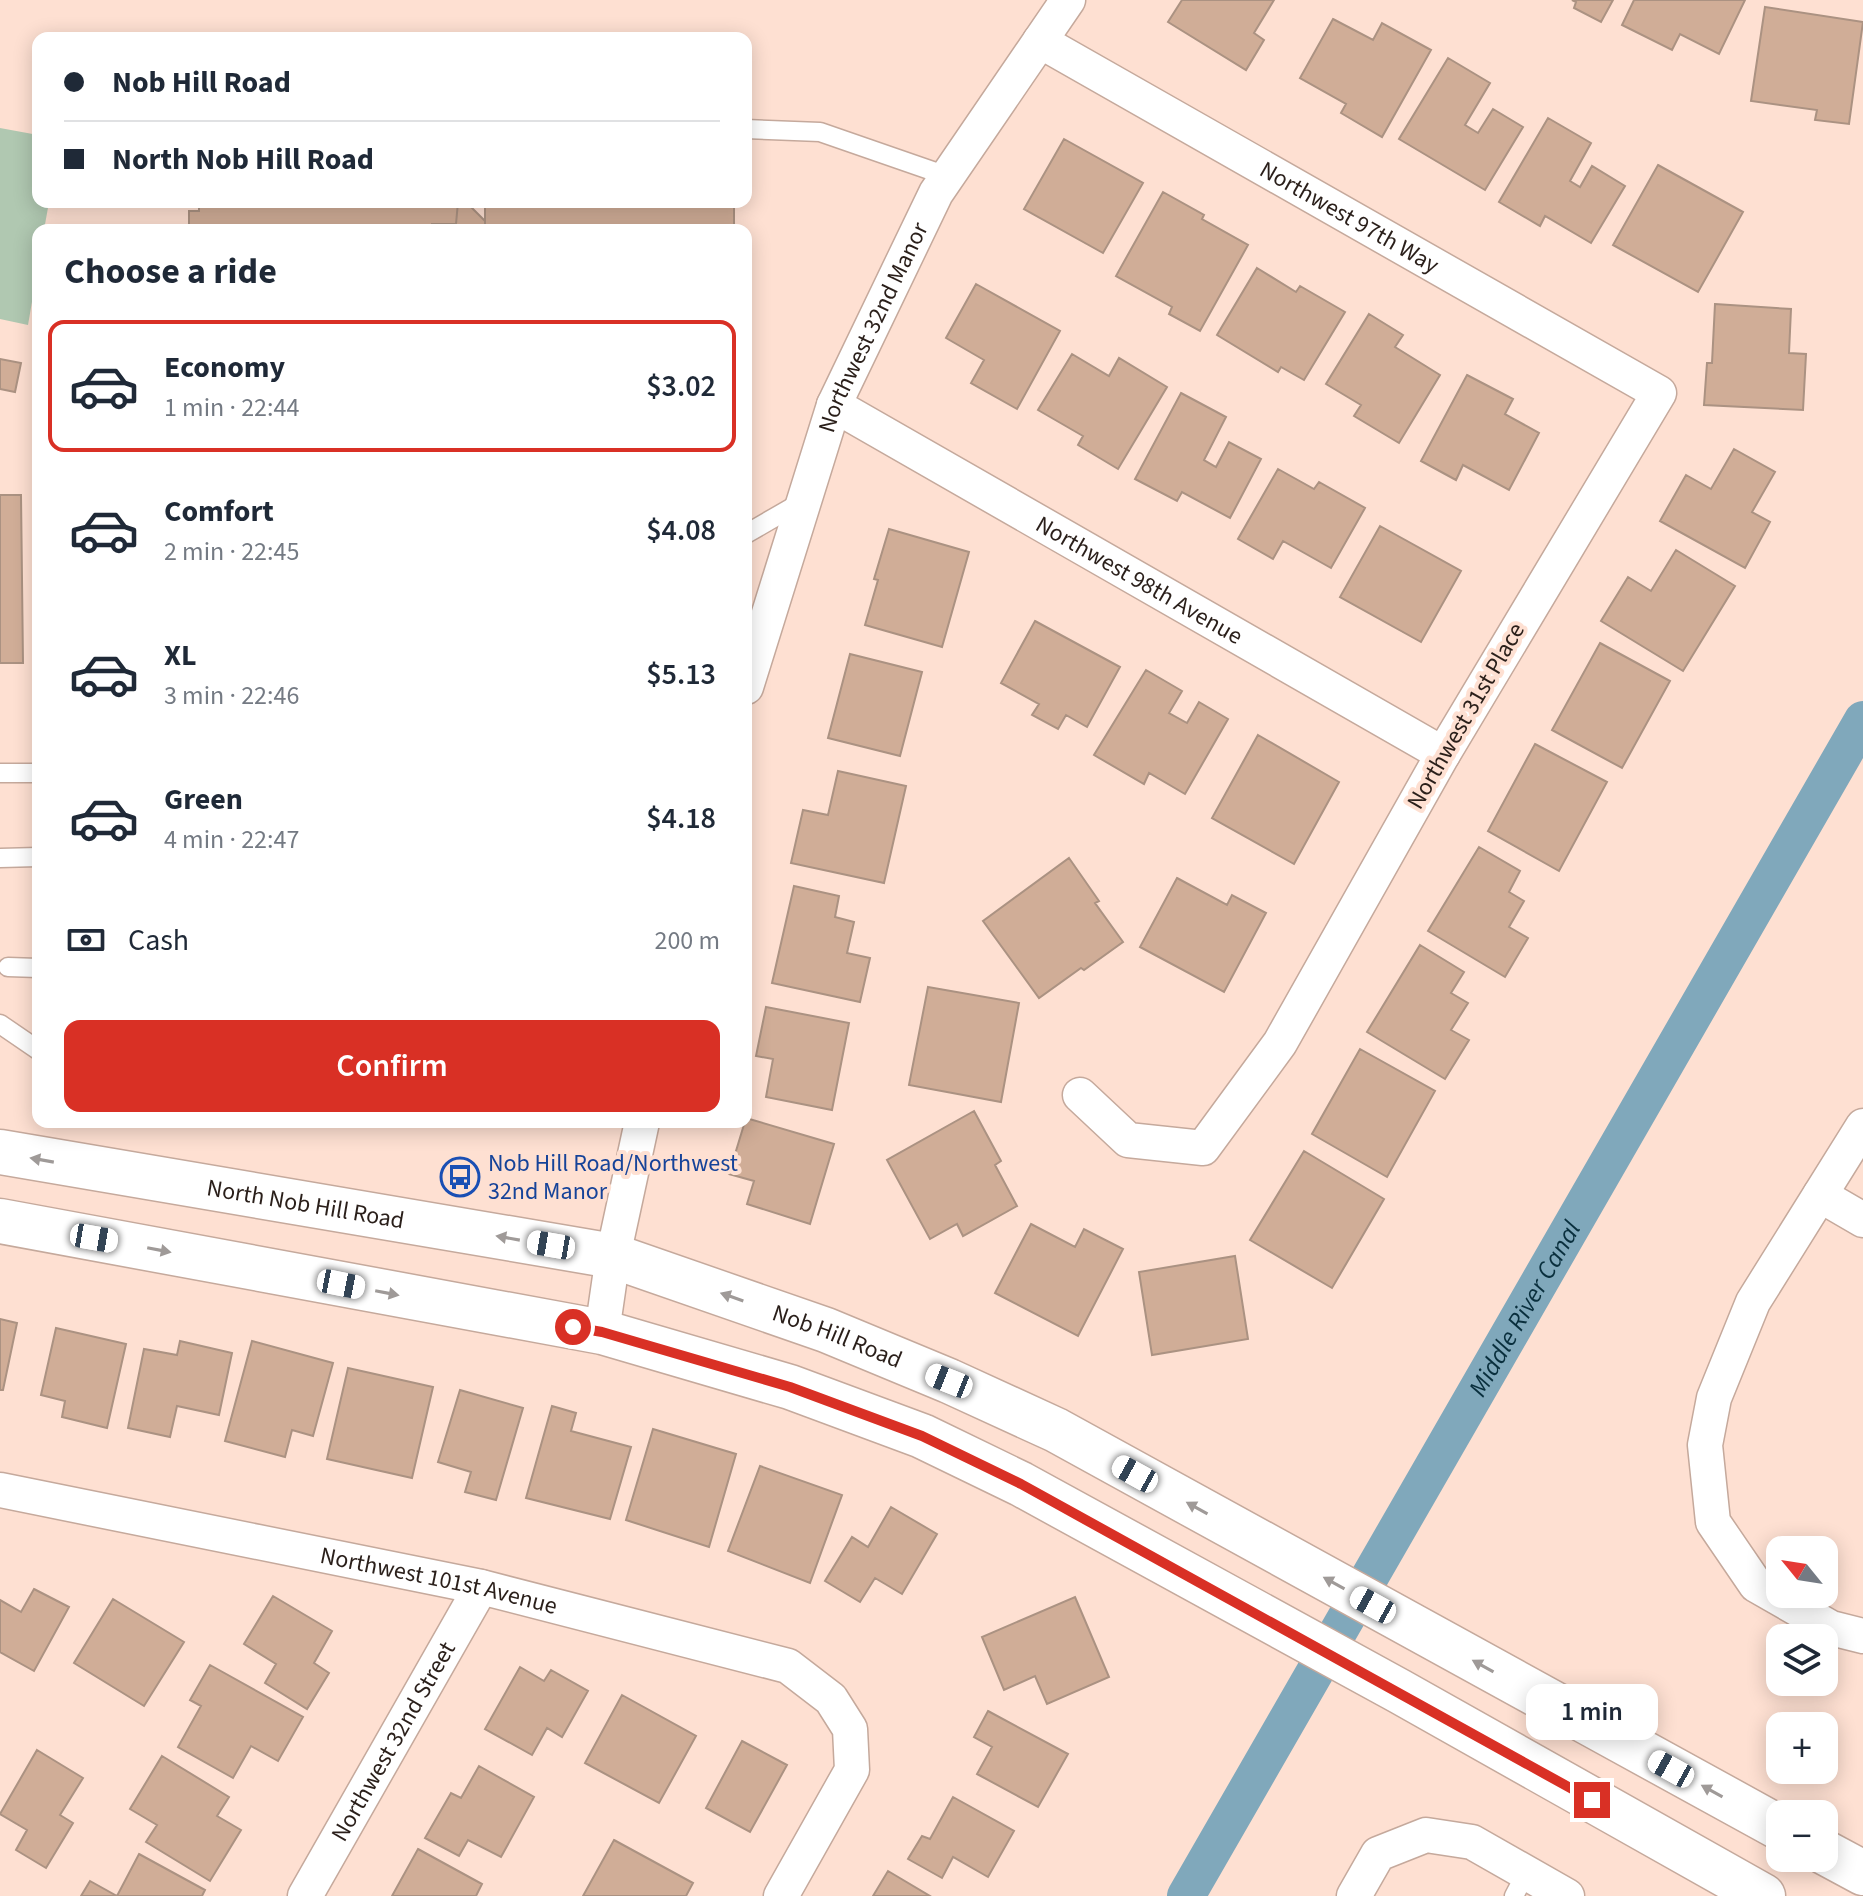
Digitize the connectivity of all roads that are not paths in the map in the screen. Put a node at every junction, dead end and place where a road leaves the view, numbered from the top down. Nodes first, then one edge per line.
1 (1068, 0) edge
2 (1040, 41) junction
3 (752, 129) edge
4 (947, 176) junction
5 (1659, 393) joint
6 (834, 405) junction
7 (805, 500) junction
8 (752, 531) edge
9 (752, 668) edge
10 (1443, 754) junction
11 (0, 773) edge
12 (32, 773) edge
13 (32, 857) edge
14 (0, 858) edge
15 (8, 967) dead end
16 (32, 968) edge
17 (0, 1024) edge
18 (32, 1046) edge
19 (1080, 1095) dead end
20 (1863, 1126) edge
21 (641, 1128) edge
22 (0, 1152) edge
23 (1820, 1195) junction
24 (1863, 1220) edge
25 (0, 1221) edge
26 (613, 1256) junction
27 (602, 1332) junction
28 (0, 1490) edge
29 (481, 1587) junction
30 (1863, 1636) edge
31 (1766, 1820) edge
32 (1838, 1860) edge
33 (1863, 1873) edge
34 (1520, 1884) edge
35 (305, 1896) edge
36 (781, 1896) edge
37 (1354, 1896) edge
38 (1567, 1896) edge
39 (1763, 1896) edge

1 - 2 street, Northwest 32nd Manor
2 - 4 street, Northwest 32nd Manor
2 - 5 street, Northwest 97th Way
3 - 4 lane
4 - 6 street, Northwest 32nd Manor
5 - 10 street, Northwest 31st Place
6 - 7 street, Northwest 32nd Manor
6 - 10 street, Northwest 98th Avenue
7 - 8 lane
7 - 9 street, Northwest 32nd Manor
10 - 19 street, Northwest 31st Place
11 - 12 lane
13 - 14 lane
15 - 16 lane
17 - 18 lane
20 - 23 street
21 - 26 street
26 -> 22 main road, North Nob Hill Road
23 - 24 street
23 - 30 street
25 -> 27 main road
26 - 27 street
31 -> 26 main road, Nob Hill Road
27 - 39 main road
28 - 29 street, Northwest 101st Avenue
29 - 35 street, Northwest 32nd Street
29 - 36 street, Northwest 101st Avenue
32 - 33 main road
34 - 37 street
34 - 38 street

